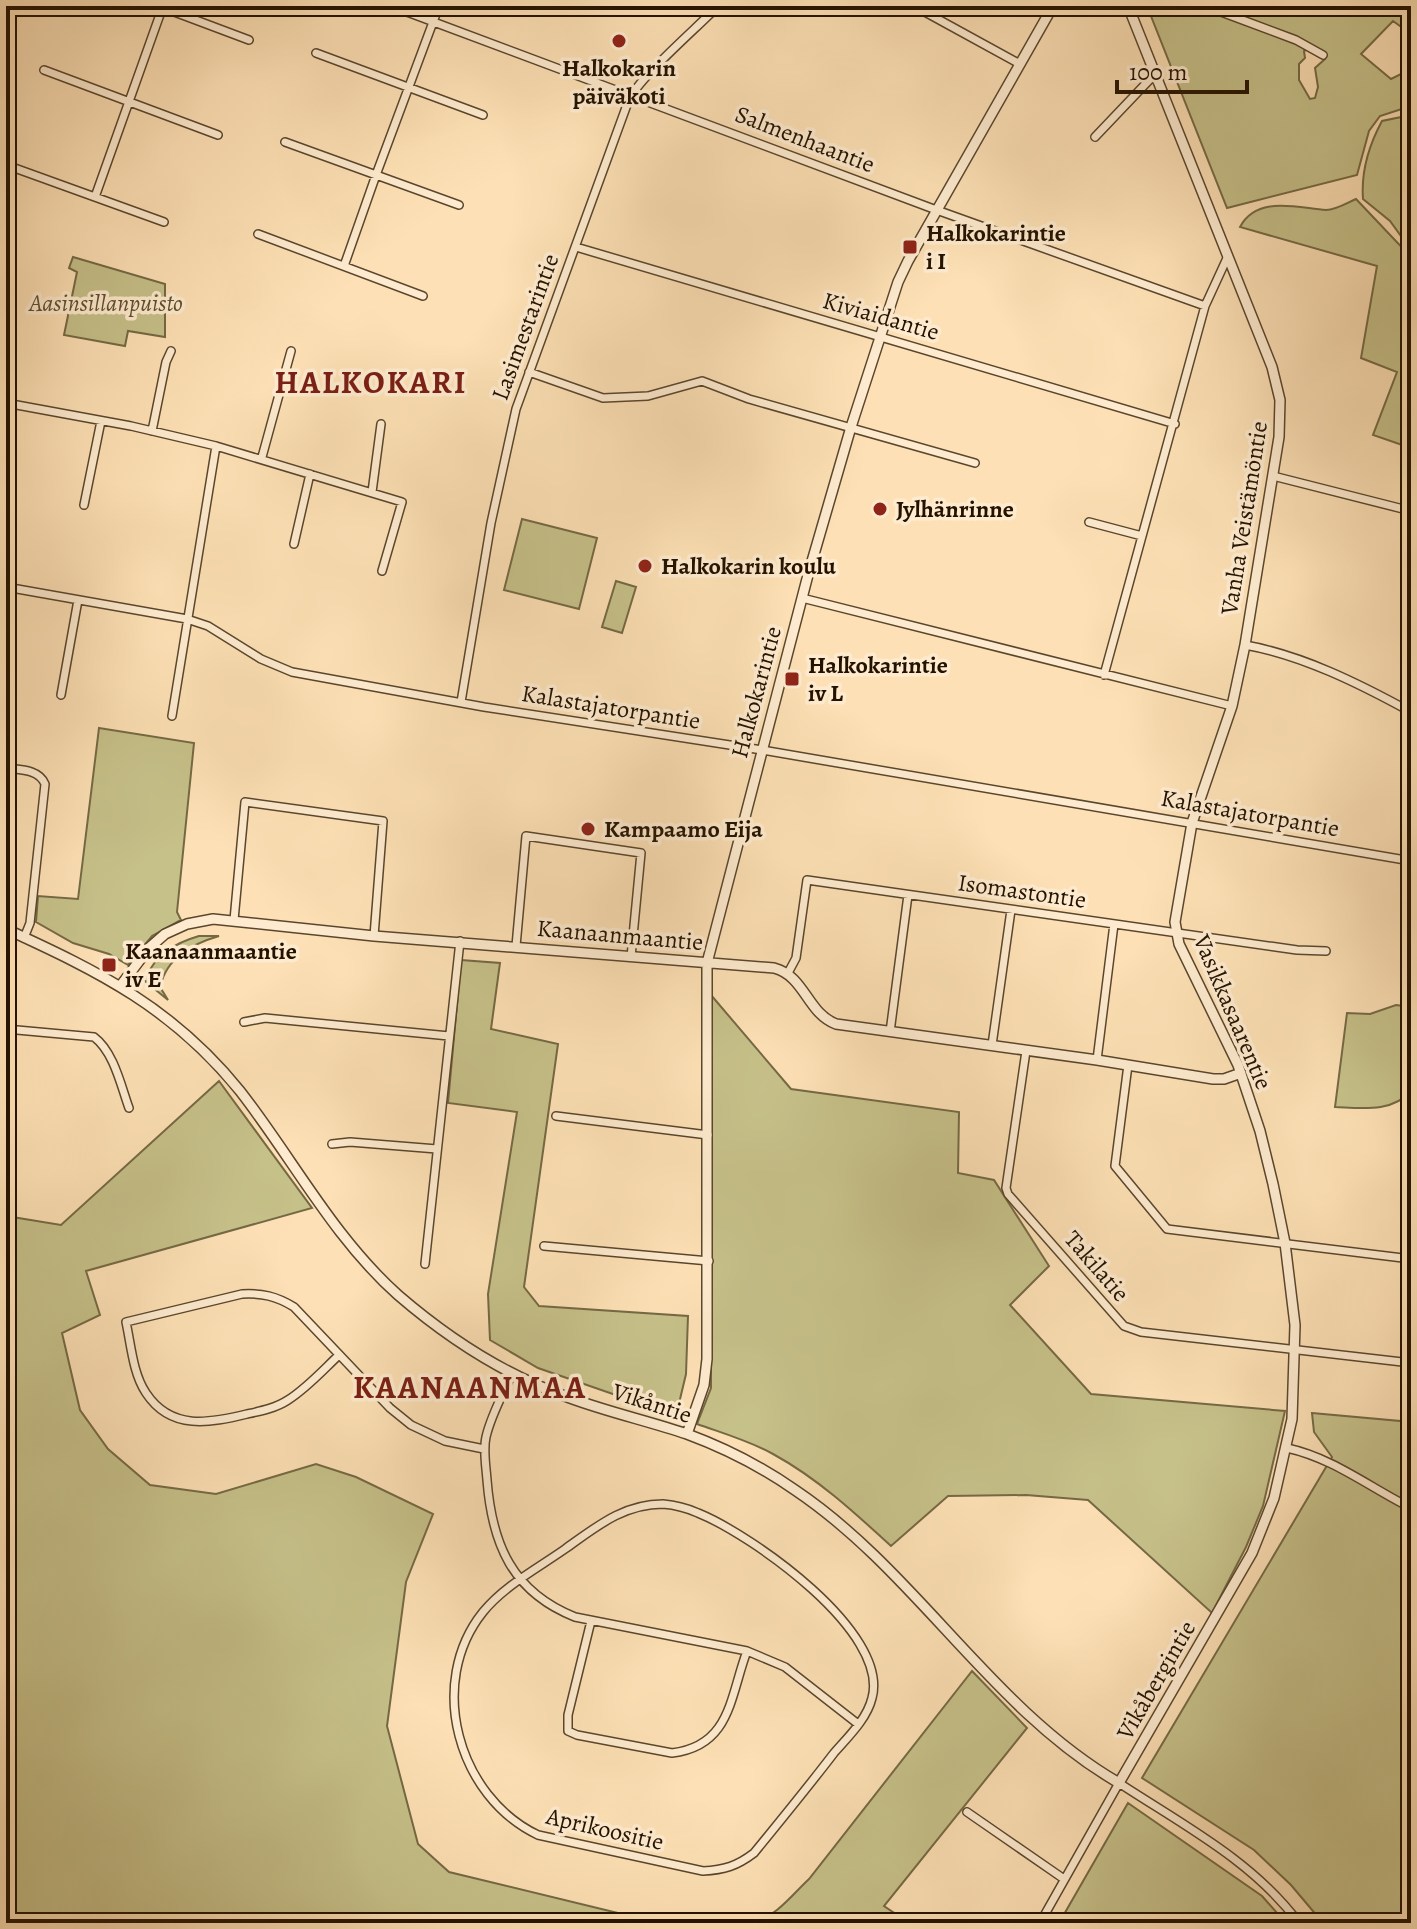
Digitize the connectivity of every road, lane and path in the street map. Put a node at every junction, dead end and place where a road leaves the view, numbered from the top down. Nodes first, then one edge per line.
1 (162, 6) edge
2 (391, 6) edge
3 (439, 6) edge
4 (718, 6) edge
5 (914, 6) edge
6 (1053, 6) edge
7 (1128, 6) edge
8 (1205, 6) edge
9 (432, 22) junction
10 (249, 40) dead end
11 (316, 53) dead end
12 (1323, 55) dead end
13 (1020, 64) junction
14 (44, 70) dead end
15 (1155, 74) junction
16 (409, 88) junction
17 (631, 95) junction
18 (131, 101) junction
19 (483, 115) dead end
20 (218, 135) dead end
21 (1095, 137) dead end
22 (285, 142) dead end
23 (9, 166) dead end
24 (376, 175) junction
25 (95, 197) junction
26 (459, 205) dead end
27 (937, 209) junction
28 (164, 222) dead end
29 (258, 234) dead end
30 (576, 247) junction
31 (1228, 256) junction
32 (344, 266) junction
33 (423, 296) dead end
34 (1205, 306) junction
35 (879, 337) junction
36 (171, 351) dead end
37 (291, 351) dead end
38 (529, 372) junction
39 (6, 403) edge
40 (101, 421) junction
41 (381, 424) dead end
42 (1175, 424) junction
43 (851, 427) junction
44 (152, 431) junction
45 (216, 446) junction
46 (262, 457) junction
47 (975, 463) dead end
48 (310, 474) junction
49 (1273, 476) junction
50 (372, 492) junction
51 (84, 505) dead end
52 (1411, 511) edge
53 (1089, 522) dead end
54 (1142, 536) junction
55 (294, 544) dead end
56 (382, 571) dead end
57 (6, 587) edge
58 (802, 598) junction
59 (78, 600) junction
60 (187, 619) junction
61 (1245, 645) junction
62 (1104, 675) junction
63 (61, 695) dead end
64 (461, 702) junction
65 (1232, 706) junction
66 (1411, 712) edge
67 (172, 716) dead end
68 (762, 750) junction
69 (6, 768) edge
70 (1192, 823) junction
71 (1411, 861) edge
72 (908, 895) junction
73 (1011, 910) junction
74 (234, 920) junction
75 (1114, 924) junction
76 (6, 929) edge
77 (1177, 931) junction
78 (374, 936) junction
79 (24, 938) junction
80 (460, 941) junction
81 (516, 946) junction
82 (1326, 951) dead end
83 (631, 957) junction
84 (707, 963) junction
85 (788, 973) junction
86 (121, 985) junction
87 (244, 1022) dead end
88 (6, 1029) edge
89 (890, 1032) junction
90 (449, 1036) junction
91 (992, 1045) junction
92 (1026, 1051) junction
93 (1097, 1060) junction
94 (1128, 1065) junction
95 (1241, 1073) junction
96 (129, 1108) dead end
97 (556, 1116) dead end
98 (708, 1135) junction
99 (332, 1144) dead end
100 (437, 1149) junction
101 (1411, 1241) edge
102 (1285, 1243) junction
103 (544, 1246) dead end
104 (1410, 1259) edge
105 (709, 1261) junction
106 (425, 1264) dead end
107 (1296, 1350) junction
108 (339, 1355) junction
109 (1411, 1363) edge
110 (512, 1374) junction
111 (687, 1434) junction
112 (1287, 1448) junction
113 (484, 1449) junction
114 (1411, 1508) edge
115 (521, 1580) junction
116 (591, 1621) junction
117 (747, 1651) junction
118 (858, 1724) junction
119 (1119, 1783) junction
120 (967, 1812) dead end
121 (1064, 1879) junction
122 (1040, 1923) edge
123 (1299, 1923) edge

1 - 10 street
1 - 18 street
2 - 9 street, Salmenhaantie
3 - 9 street
4 - 17 street, Lasimestarintie
5 - 13 street
6 - 13 street, Halkokarintie
7 - 15 street, Vanha Veistämöntie
8 - 12 street
9 - 16 street
9 - 17 street, Salmenhaantie
11 - 16 street
13 - 27 street, Halkokarintie
14 - 18 street
15 - 21 street
15 - 31 street, Vanha Veistämöntie
16 - 19 street
16 - 24 street
17 - 27 street, Salmenhaantie
17 - 30 street, Lasimestarintie
18 - 20 street
18 - 25 street
22 - 24 street
23 - 25 street
24 - 26 street
24 - 32 street
25 - 28 street
27 - 34 street, Salmenhaantie
27 - 35 street, Halkokarintie
29 - 32 street
30 - 35 street, Kiviaidantie
30 - 38 street, Lasimestarintie
31 - 34 street
31 - 49 street, Vanha Veistämöntie
32 - 33 street
34 - 42 street
35 - 42 street, Kiviaidantie
35 - 43 street, Halkokarintie
36 - 44 street
37 - 46 street
38 - 43 street
38 - 64 street, Lasimestarintie
39 - 40 street
40 - 44 street
40 - 51 street
41 - 50 street
42 - 54 street
43 - 47 street
43 - 58 street, Halkokarintie
44 - 45 street
45 - 46 street
45 - 60 street
46 - 48 street
48 - 50 street
48 - 55 street
49 - 52 street
49 - 61 street, Vanha Veistämöntie
50 - 56 street
53 - 54 street
54 - 62 street
57 - 59 street, Kalastajatorpantie
58 - 62 street
58 - 68 street, Halkokarintie
59 - 60 street, Kalastajatorpantie
59 - 63 street
60 - 64 street, Kalastajatorpantie
60 - 67 street
61 - 65 street, Vasikkasaarentie
61 - 66 street, Vanha Veistämöntie
62 - 65 street
64 - 68 street, Kalastajatorpantie
65 - 70 street, Vasikkasaarentie
68 - 70 street, Kalastajatorpantie
68 - 84 street, Halkokarintie
69 - 79 street
70 - 71 street, Kalastajatorpantie
70 - 77 street, Vasikkasaarentie
72 - 73 street, Isomastontie
72 - 85 street, Isomastontie
72 - 89 street
73 - 75 street, Isomastontie
73 - 91 street
74 - 78 street, Kaanaanmaantie
74 - 78 street
74 - 86 street, Kaanaanmaantie
75 - 77 street, Isomastontie
75 - 93 street
76 - 79 street
77 - 82 street, Isomastontie
77 - 95 street, Vasikkasaarentie
78 - 80 street, Kaanaanmaantie
79 - 86 street
80 - 81 street, Kaanaanmaantie
80 - 90 street
81 - 83 street, Kaanaanmaantie
81 - 83 street
83 - 84 street, Kaanaanmaantie
84 - 85 street, Kaanaanmaantie
84 - 98 street, Halkokarintie
85 - 89 street
86 - 110 street, Vikåntie
87 - 90 street
88 - 96 street
89 - 91 street
90 - 100 street
91 - 92 street
92 - 93 street
92 - 107 street, Takilatie
93 - 94 street
94 - 95 street
94 - 102 street
95 - 102 street, Vasikkasaarentie
97 - 98 street
98 - 105 street, Halkokarintie
99 - 100 street
100 - 106 street
101 - 104 street
102 - 104 street
102 - 107 street, Vasikkasaarentie
103 - 105 street
105 - 111 street, Halkokarintie
107 - 109 street, Takilatie
107 - 112 street, Vasikkasaarentie
108 - 108 street
108 - 113 street
110 - 111 street, Vikåntie
110 - 113 street
111 - 119 street, Vikåntie
112 - 114 street
112 - 119 street, Vikåbergintie
113 - 115 street
115 - 116 street
115 - 118 street, Aprikoositie
115 - 118 street, Aprikoositie
116 - 117 street
116 - 117 street
117 - 118 street
119 - 121 street, Vikåbergintie
119 - 123 street
120 - 121 street
121 - 122 street, Vikåbergintie

